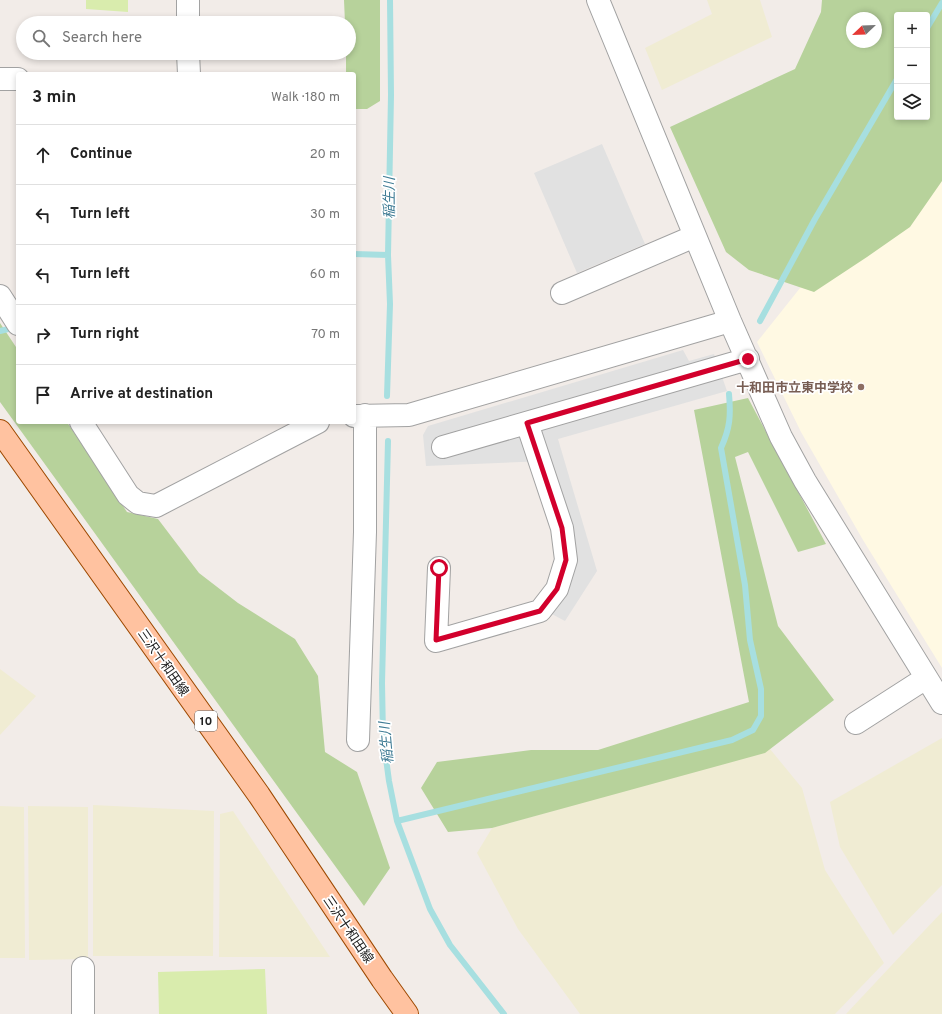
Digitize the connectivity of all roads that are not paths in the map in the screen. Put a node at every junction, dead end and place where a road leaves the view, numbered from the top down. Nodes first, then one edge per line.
1 (188, 0) edge
2 (598, 0) edge
3 (188, 16) edge
4 (188, 60) edge
5 (189, 72) edge
6 (0, 79) edge
7 (16, 79) edge
8 (695, 236) junction
9 (562, 293) dead end
10 (0, 296) edge
11 (16, 321) edge
12 (730, 321) junction
13 (748, 359) junction
14 (360, 416) edge
15 (527, 423) junction
16 (82, 424) edge
17 (314, 424) edge
18 (0, 431) edge
19 (443, 447) dead end
20 (439, 568) dead end
21 (926, 678) junction
22 (942, 703) edge
23 (856, 723) dead end
24 (358, 740) dead end
25 (83, 968) dead end
26 (83, 1014) edge
27 (407, 1014) edge

1 - 3 street
2 - 8 street
4 - 5 street
6 - 7 street
8 - 9 street
8 - 12 street
10 - 11 street
12 - 13 street
12 - 14 street
13 - 15 street
13 - 21 street
14 - 24 street
15 - 19 street
15 - 20 street
16 - 17 street
18 - 27 main road, 三沢十和田線 / 10
21 - 22 street
21 - 23 street
25 - 26 street

